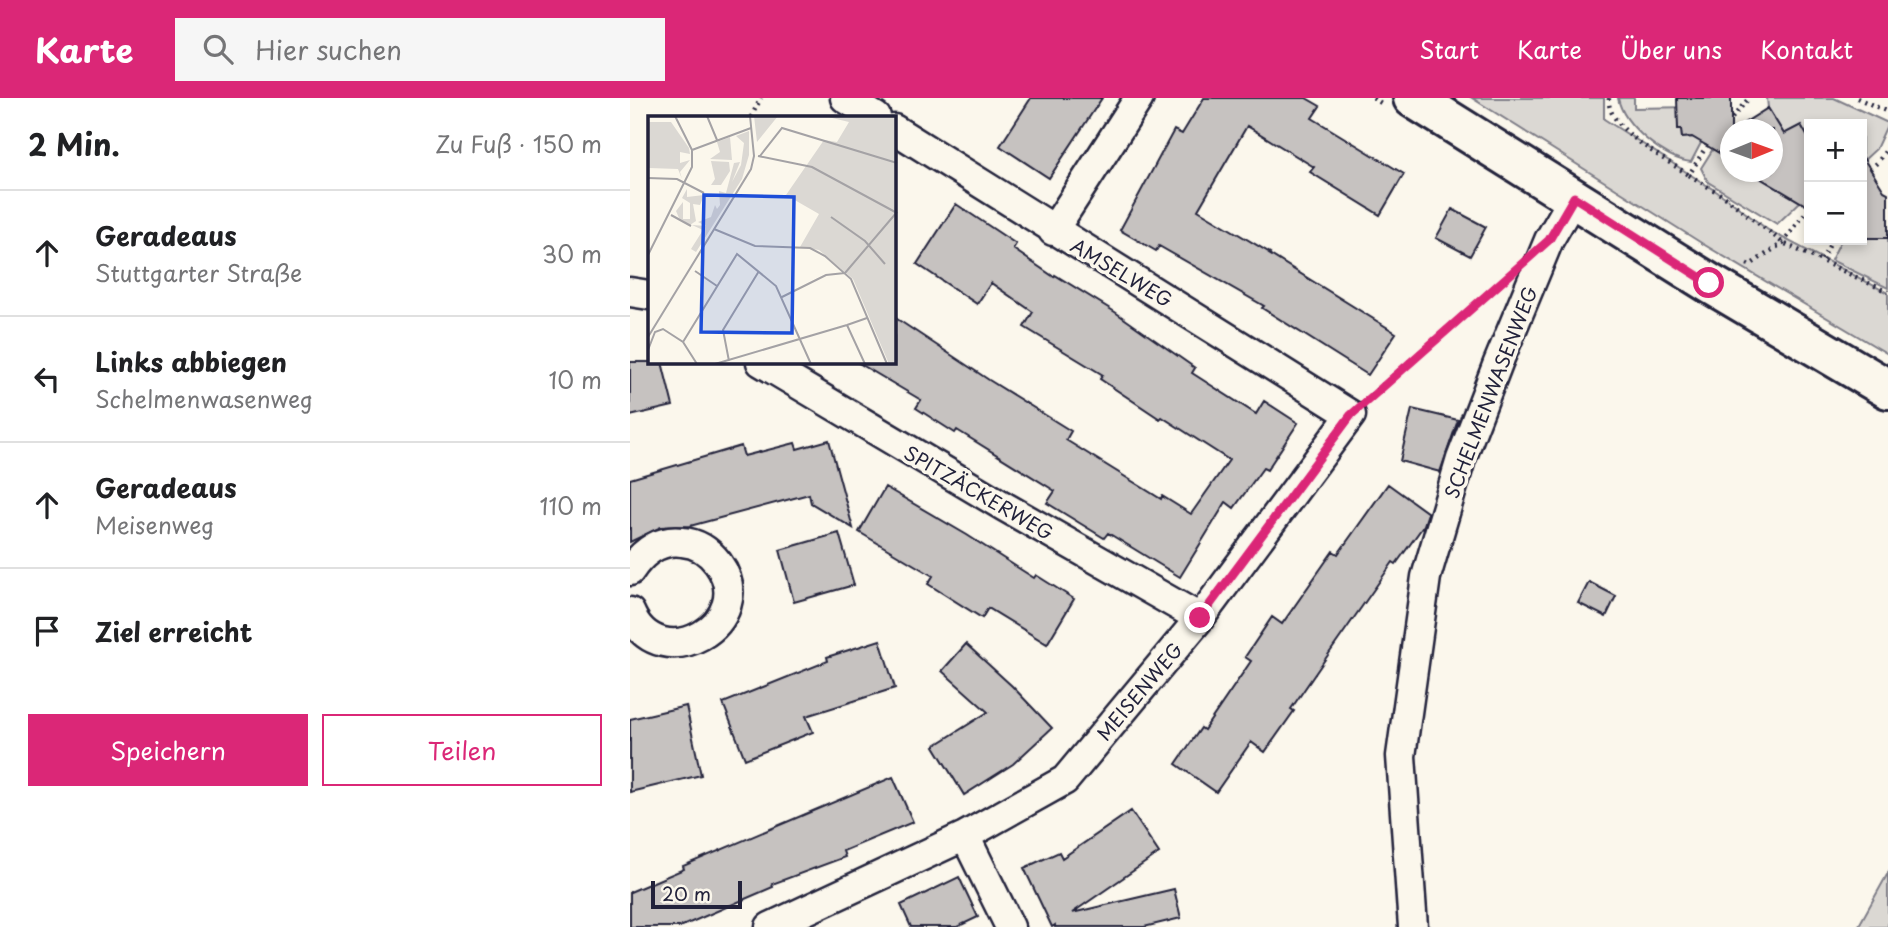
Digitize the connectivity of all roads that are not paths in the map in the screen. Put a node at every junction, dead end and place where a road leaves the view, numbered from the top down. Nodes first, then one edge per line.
1 (845, 98) edge
2 (1139, 98) edge
3 (1413, 98) edge
4 (874, 116) edge
5 (896, 130) edge
6 (1574, 197) junction
7 (1053, 230) junction
8 (630, 292) edge
9 (648, 295) edge
10 (764, 364) edge
11 (1888, 389) edge
12 (1351, 415) joint
13 (630, 571) edge
14 (630, 612) edge
15 (1200, 618) junction
16 (965, 836) junction
17 (770, 927) edge
18 (1010, 927) edge
19 (1413, 927) edge

1 - 4 street
2 - 7 street
3 - 6 main road
5 - 7 street, AMSELWEG
6 - 11 main road
6 - 19 street, SCHELMENWASENWEG
7 - 12 street, AMSELWEG
8 - 9 street
10 - 15 street, SPITZÄCKERWEG
12 - 15 street, MEISENWEG
13 - 14 street
15 - 16 street, MEISENWEG
16 - 17 street, MEISENWEG
16 - 18 street

